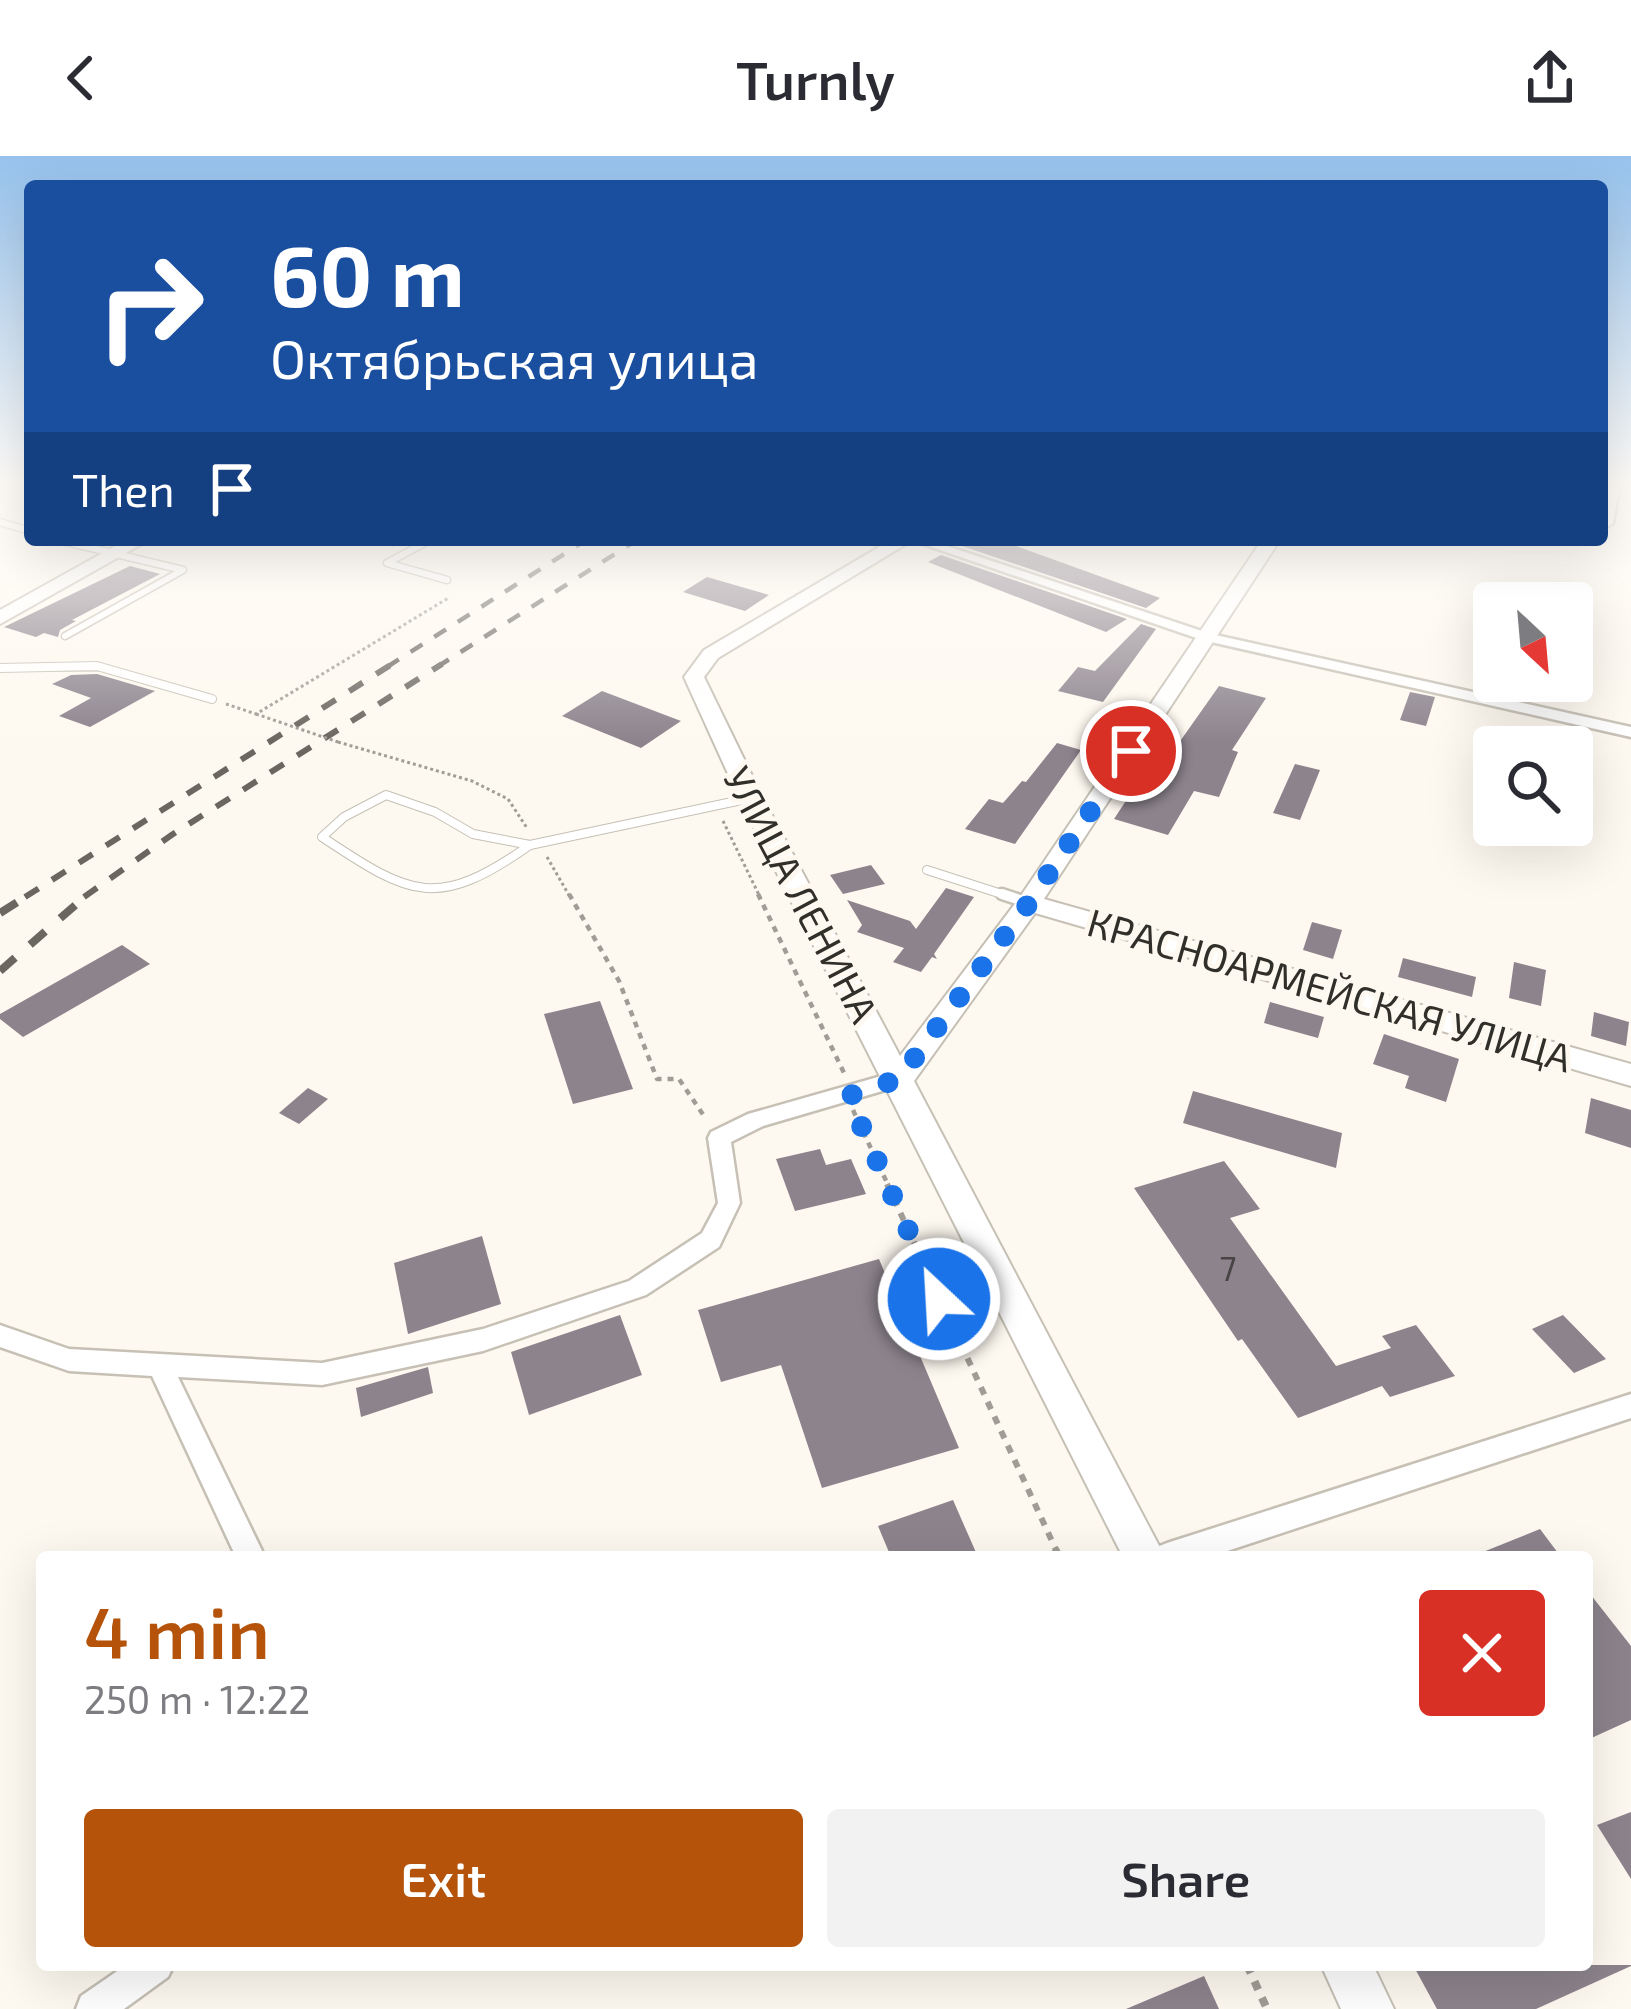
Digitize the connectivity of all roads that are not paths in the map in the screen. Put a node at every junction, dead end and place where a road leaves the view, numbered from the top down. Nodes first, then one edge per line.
1 (87, 568) edge
2 (183, 568) edge
3 (406, 568) edge
4 (856, 568) edge
5 (1002, 568) edge
6 (1252, 568) edge
7 (447, 580) road end
8 (0, 618) edge
9 (65, 635) dead end
10 (1207, 637) junction
11 (0, 668) edge
12 (212, 699) road end
13 (1631, 732) edge
14 (751, 798) junction
15 (534, 844) junction
16 (927, 870) dead end
17 (1029, 903) junction
18 (1631, 1075) edge
19 (899, 1079) junction
20 (0, 1336) edge
21 (160, 1366) junction
22 (1631, 1406) edge
23 (248, 1551) edge
24 (1142, 1551) edge
25 (1185, 1551) edge
26 (148, 1971) edge
27 (1349, 1971) edge
28 (94, 2009) edge
29 (1368, 2009) edge

1 - 8 street
2 - 9 lane
3 - 7 lane
4 - 14 street, УЛИЦА ЛЕНИНА
5 - 10 street
6 - 10 street
10 - 13 street
10 - 17 street
11 - 12 lane
14 - 15 lane
14 - 19 street, УЛИЦА ЛЕНИНА
15 - 15 lane
16 - 17 lane
17 - 18 street, КРАСНОАРМЕЙСКАЯ УЛИЦА
17 - 19 street
19 - 21 street
19 - 24 street, УЛИЦА ЛЕНИНА
20 - 21 street
21 - 23 street
22 - 25 street
26 - 28 street
27 - 29 street

